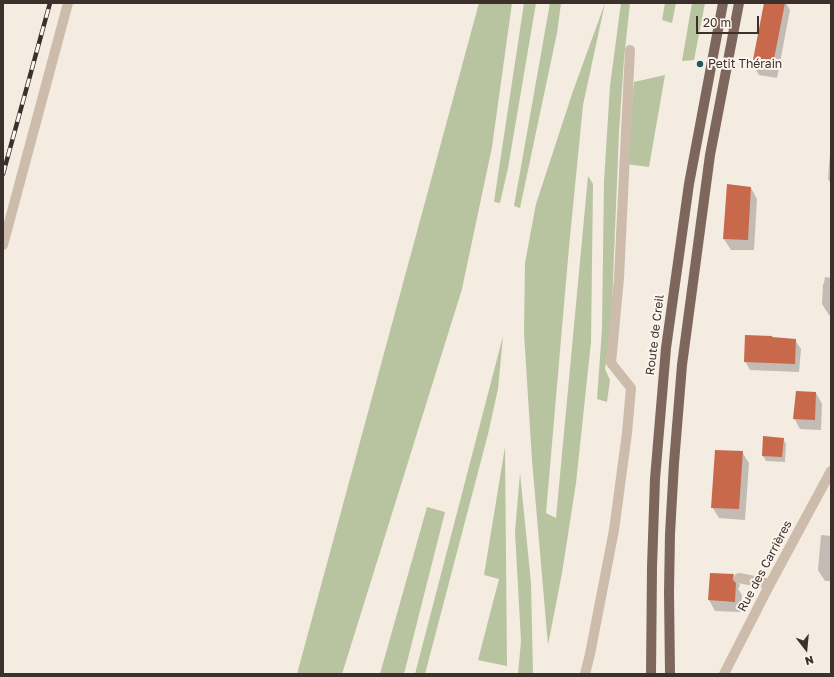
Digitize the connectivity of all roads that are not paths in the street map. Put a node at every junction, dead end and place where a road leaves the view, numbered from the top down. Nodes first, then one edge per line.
1 (68, 3) edge
2 (723, 3) edge
3 (739, 3) edge
4 (630, 50) dead end
5 (3, 245) edge
6 (831, 471) edge
7 (739, 578) dead end
8 (770, 584) junction
9 (585, 674) edge
10 (651, 674) edge
11 (670, 674) edge
12 (724, 674) edge

1 - 5 street
2 - 10 main road, Route de Creil
3 - 11 main road
4 - 9 street
6 - 8 street, Rue des Carrières
7 - 8 street
8 - 12 street, Rue des Carrières

